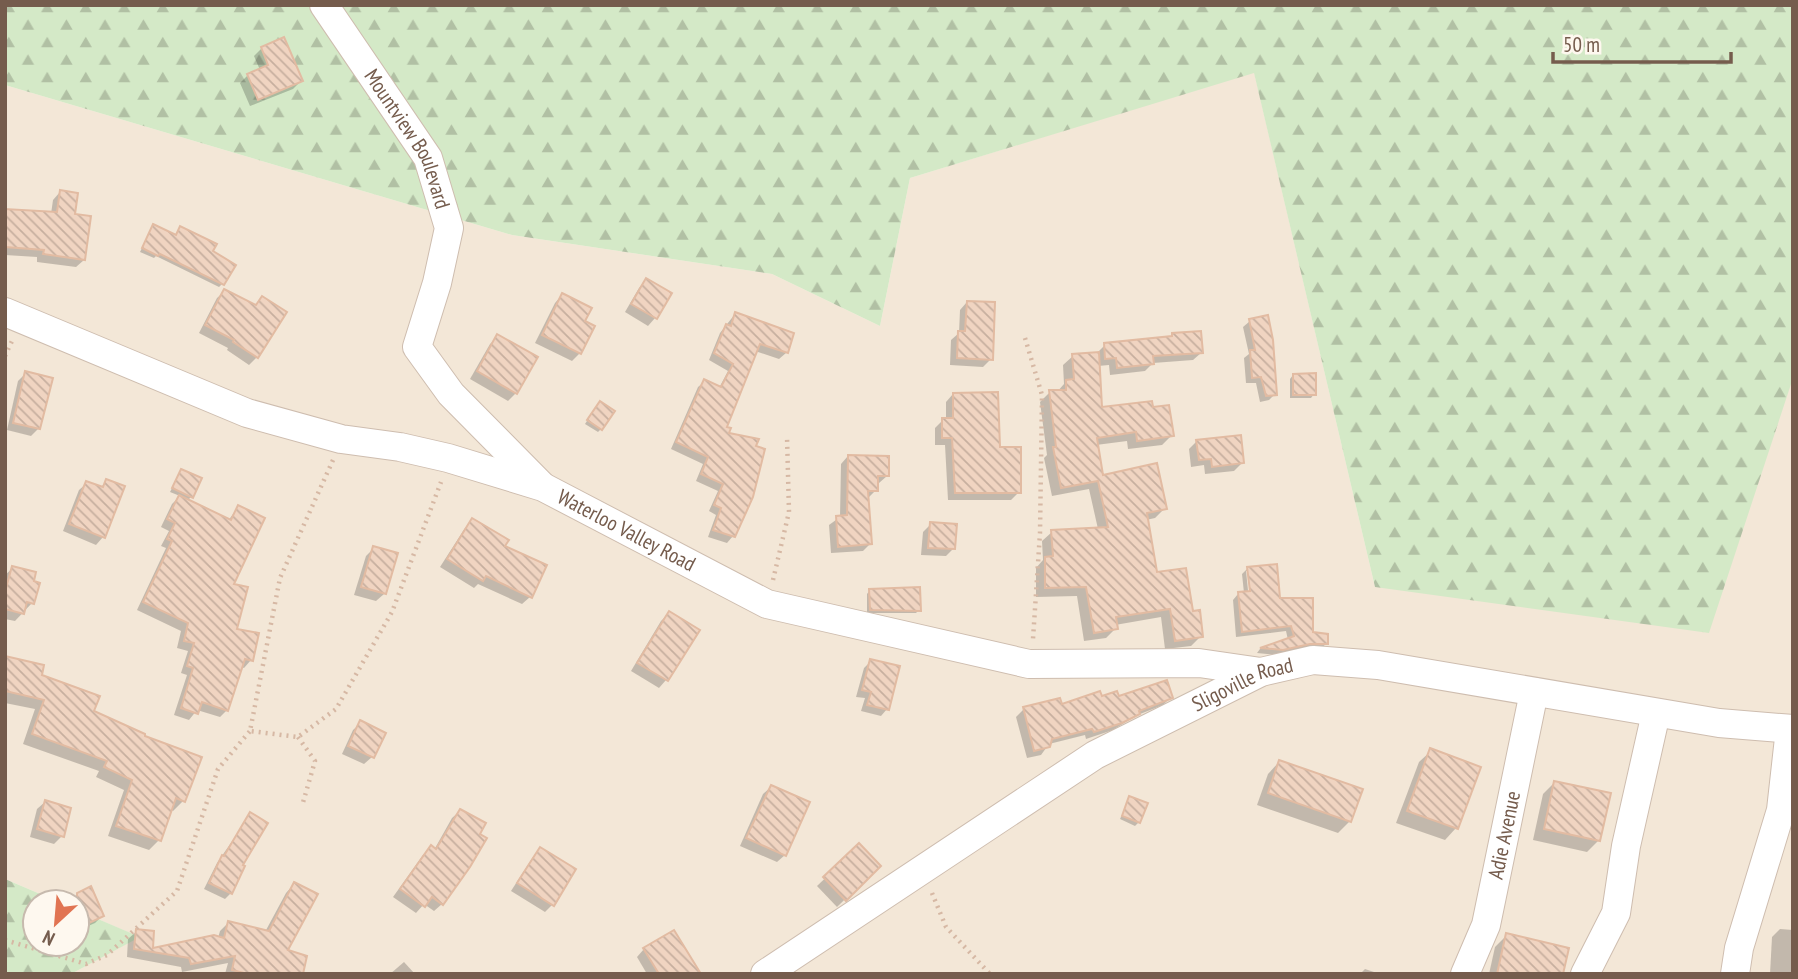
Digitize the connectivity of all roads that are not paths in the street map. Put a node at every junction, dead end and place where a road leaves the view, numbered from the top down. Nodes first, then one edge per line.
1 (324, 5) edge
2 (5, 312) edge
3 (543, 487) junction
4 (1261, 672) junction
5 (1534, 692) junction
6 (1656, 713) junction
7 (1791, 729) edge
8 (765, 974) edge
9 (1465, 974) edge
10 (1586, 974) edge
11 (1735, 974) edge

1 - 3 street, Mountview Boulevard
2 - 3 street, Waterloo Valley Road
3 - 4 street, Waterloo Valley Road
4 - 5 street, Sligoville Road
4 - 8 street, Sligoville Road
5 - 6 street, Sligoville Road
5 - 9 street, Adie Avenue
6 - 7 street, Sligoville Road
6 - 10 street
7 - 11 street

